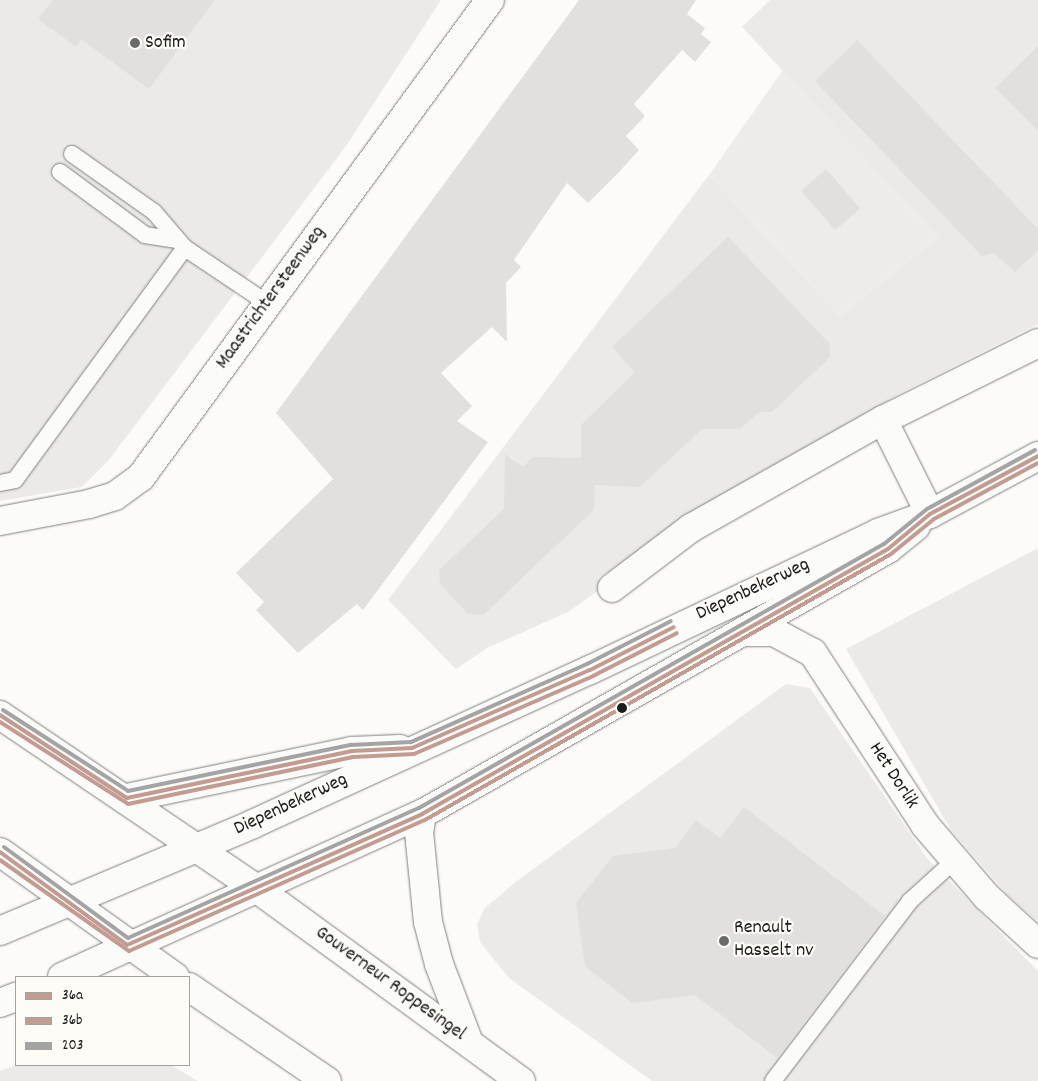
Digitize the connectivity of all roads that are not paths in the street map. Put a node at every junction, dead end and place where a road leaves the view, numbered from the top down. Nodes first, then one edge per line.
1 (490, 0) edge
2 (72, 154) dead end
3 (60, 172) dead end
4 (181, 244) junction
5 (267, 303) junction
6 (1038, 343) edge
7 (883, 420) junction
8 (1038, 456) edge
9 (0, 483) edge
10 (930, 514) junction
11 (0, 521) edge
12 (612, 588) dead end
13 (742, 632) junction
14 (0, 715) edge
15 (412, 748) junction
16 (127, 798) junction
17 (422, 814) junction
18 (197, 848) junction
19 (0, 852) edge
20 (955, 860) junction
21 (256, 888) junction
22 (68, 899) junction
23 (0, 931) edge
24 (1038, 944) edge
25 (127, 945) junction
26 (64, 976) edge
27 (174, 976) edge
28 (190, 988) edge
29 (15, 997) edge
30 (0, 1003) edge
31 (468, 1040) junction
32 (327, 1081) edge
33 (521, 1081) edge
34 (773, 1081) edge

1 - 5 main road, Maastrichtersteenweg
2 - 4 lane
3 - 4 lane
4 - 5 lane
4 - 9 lane
5 - 11 main road, Maastrichtersteenweg
6 - 7 main road
7 - 10 main road
7 - 12 main road
8 - 10 main road, Diepenbekerweg
10 - 13 main road, Diepenbekerweg
10 - 15 main road, Diepenbekerweg
13 - 17 main road, Diepenbekerweg
13 - 20 main road, Het Dorlik
14 - 16 main road, Gouverneur Roppesingel
15 - 16 main road
15 - 18 main road, Diepenbekerweg
16 - 18 main road, Gouverneur Roppesingel
17 - 21 main road, Diepenbekerweg
17 - 31 main road
18 - 21 main road, Gouverneur Roppesingel
18 - 22 main road
19 - 22 main road
20 - 24 main road, Het Dorlik
20 - 34 lane
21 - 25 main road
21 - 31 main road, Gouverneur Roppesingel
22 - 23 main road
22 - 25 main road
25 - 26 main road
25 - 27 main road
28 - 32 main road
29 - 30 main road
31 - 33 main road, Gouverneur Roppesingel

